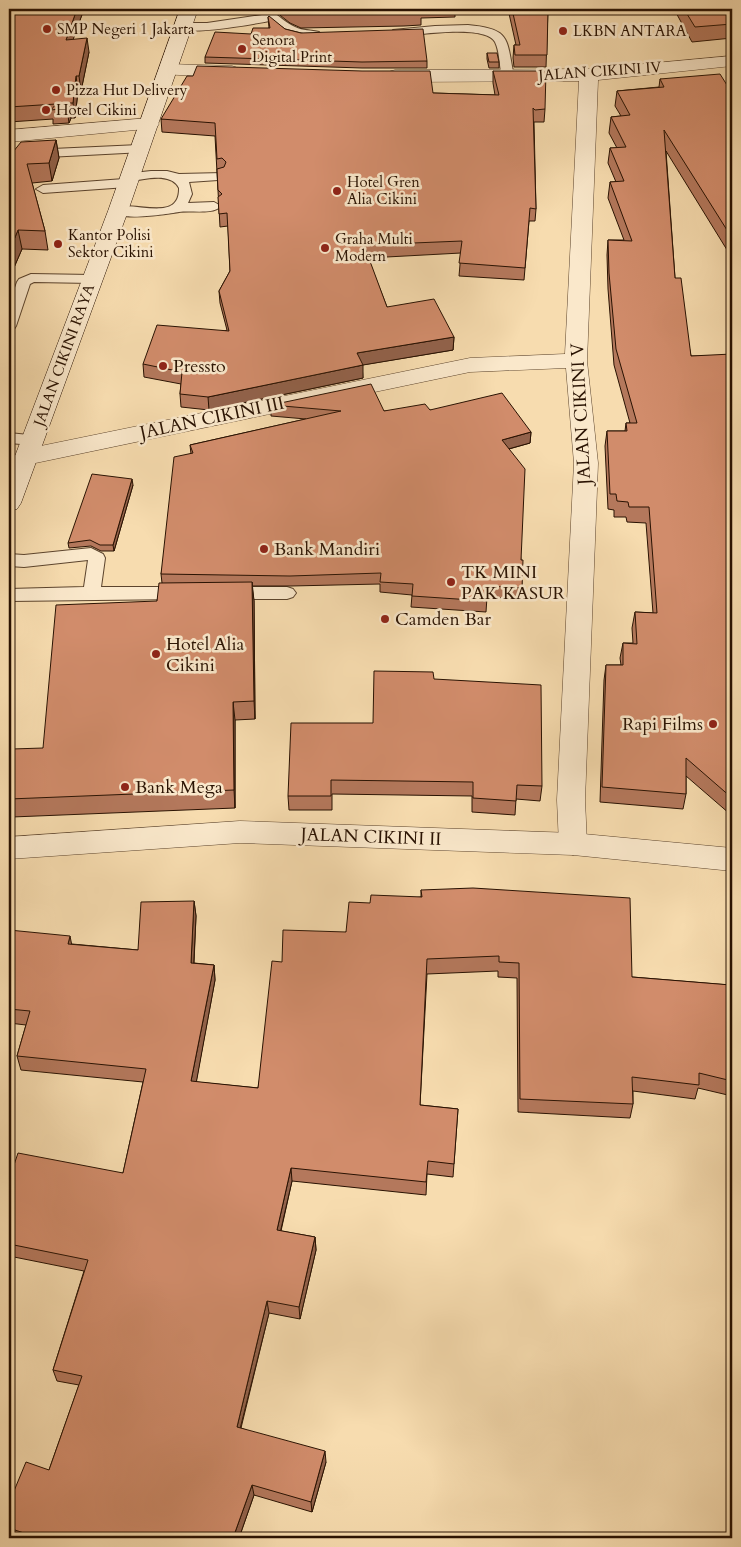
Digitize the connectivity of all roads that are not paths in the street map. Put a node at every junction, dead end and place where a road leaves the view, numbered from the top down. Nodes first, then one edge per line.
1 (262, 9) edge
2 (272, 17) junction
3 (186, 18) edge
4 (387, 33) edge
5 (324, 35) edge
6 (732, 60) edge
7 (168, 70) junction
8 (246, 72) edge
9 (589, 75) junction
10 (382, 76) edge
11 (508, 76) junction
12 (149, 124) junction
13 (9, 136) edge
14 (139, 149) junction
15 (9, 154) edge
16 (218, 176) edge
17 (178, 178) junction
18 (128, 180) junction
19 (43, 189) edge
20 (214, 206) dead end
21 (176, 208) junction
22 (118, 211) junction
23 (92, 279) junction
24 (9, 326) edge
25 (576, 361) junction
26 (9, 438) edge
27 (30, 449) junction
28 (9, 503) edge
29 (9, 560) edge
30 (92, 593) junction
31 (287, 593) edge
32 (9, 595) edge
33 (573, 844) junction
34 (9, 848) edge
35 (732, 860) edge

1 - 2 lane
2 - 3 lane
2 - 5 lane
3 - 7 street, JALAN CIKINI RAYA
4 - 11 lane
6 - 9 street, JALAN CIKINI IV
7 - 8 street
7 - 12 street, JALAN CIKINI RAYA
9 - 11 street, JALAN CIKINI IV
9 - 25 street, JALAN CIKINI V
10 - 11 street, JALAN CIKINI IV
12 - 13 street
12 - 14 street, JALAN CIKINI RAYA
14 - 15 lane
14 - 18 street, JALAN CIKINI RAYA
16 - 17 lane
17 - 18 lane
17 - 21 lane
18 - 19 lane
18 - 22 street, JALAN CIKINI RAYA
20 - 21 lane
21 - 22 lane
22 - 23 street, JALAN CIKINI RAYA
23 - 24 lane
23 - 27 street, JALAN CIKINI RAYA
25 - 27 street, JALAN CIKINI III
25 - 33 street, JALAN CIKINI V
26 - 27 lane
27 - 28 street, JALAN CIKINI RAYA
29 - 30 lane
30 - 31 lane
30 - 32 lane
33 - 34 street, JALAN CIKINI II
33 - 35 street, JALAN CIKINI II

